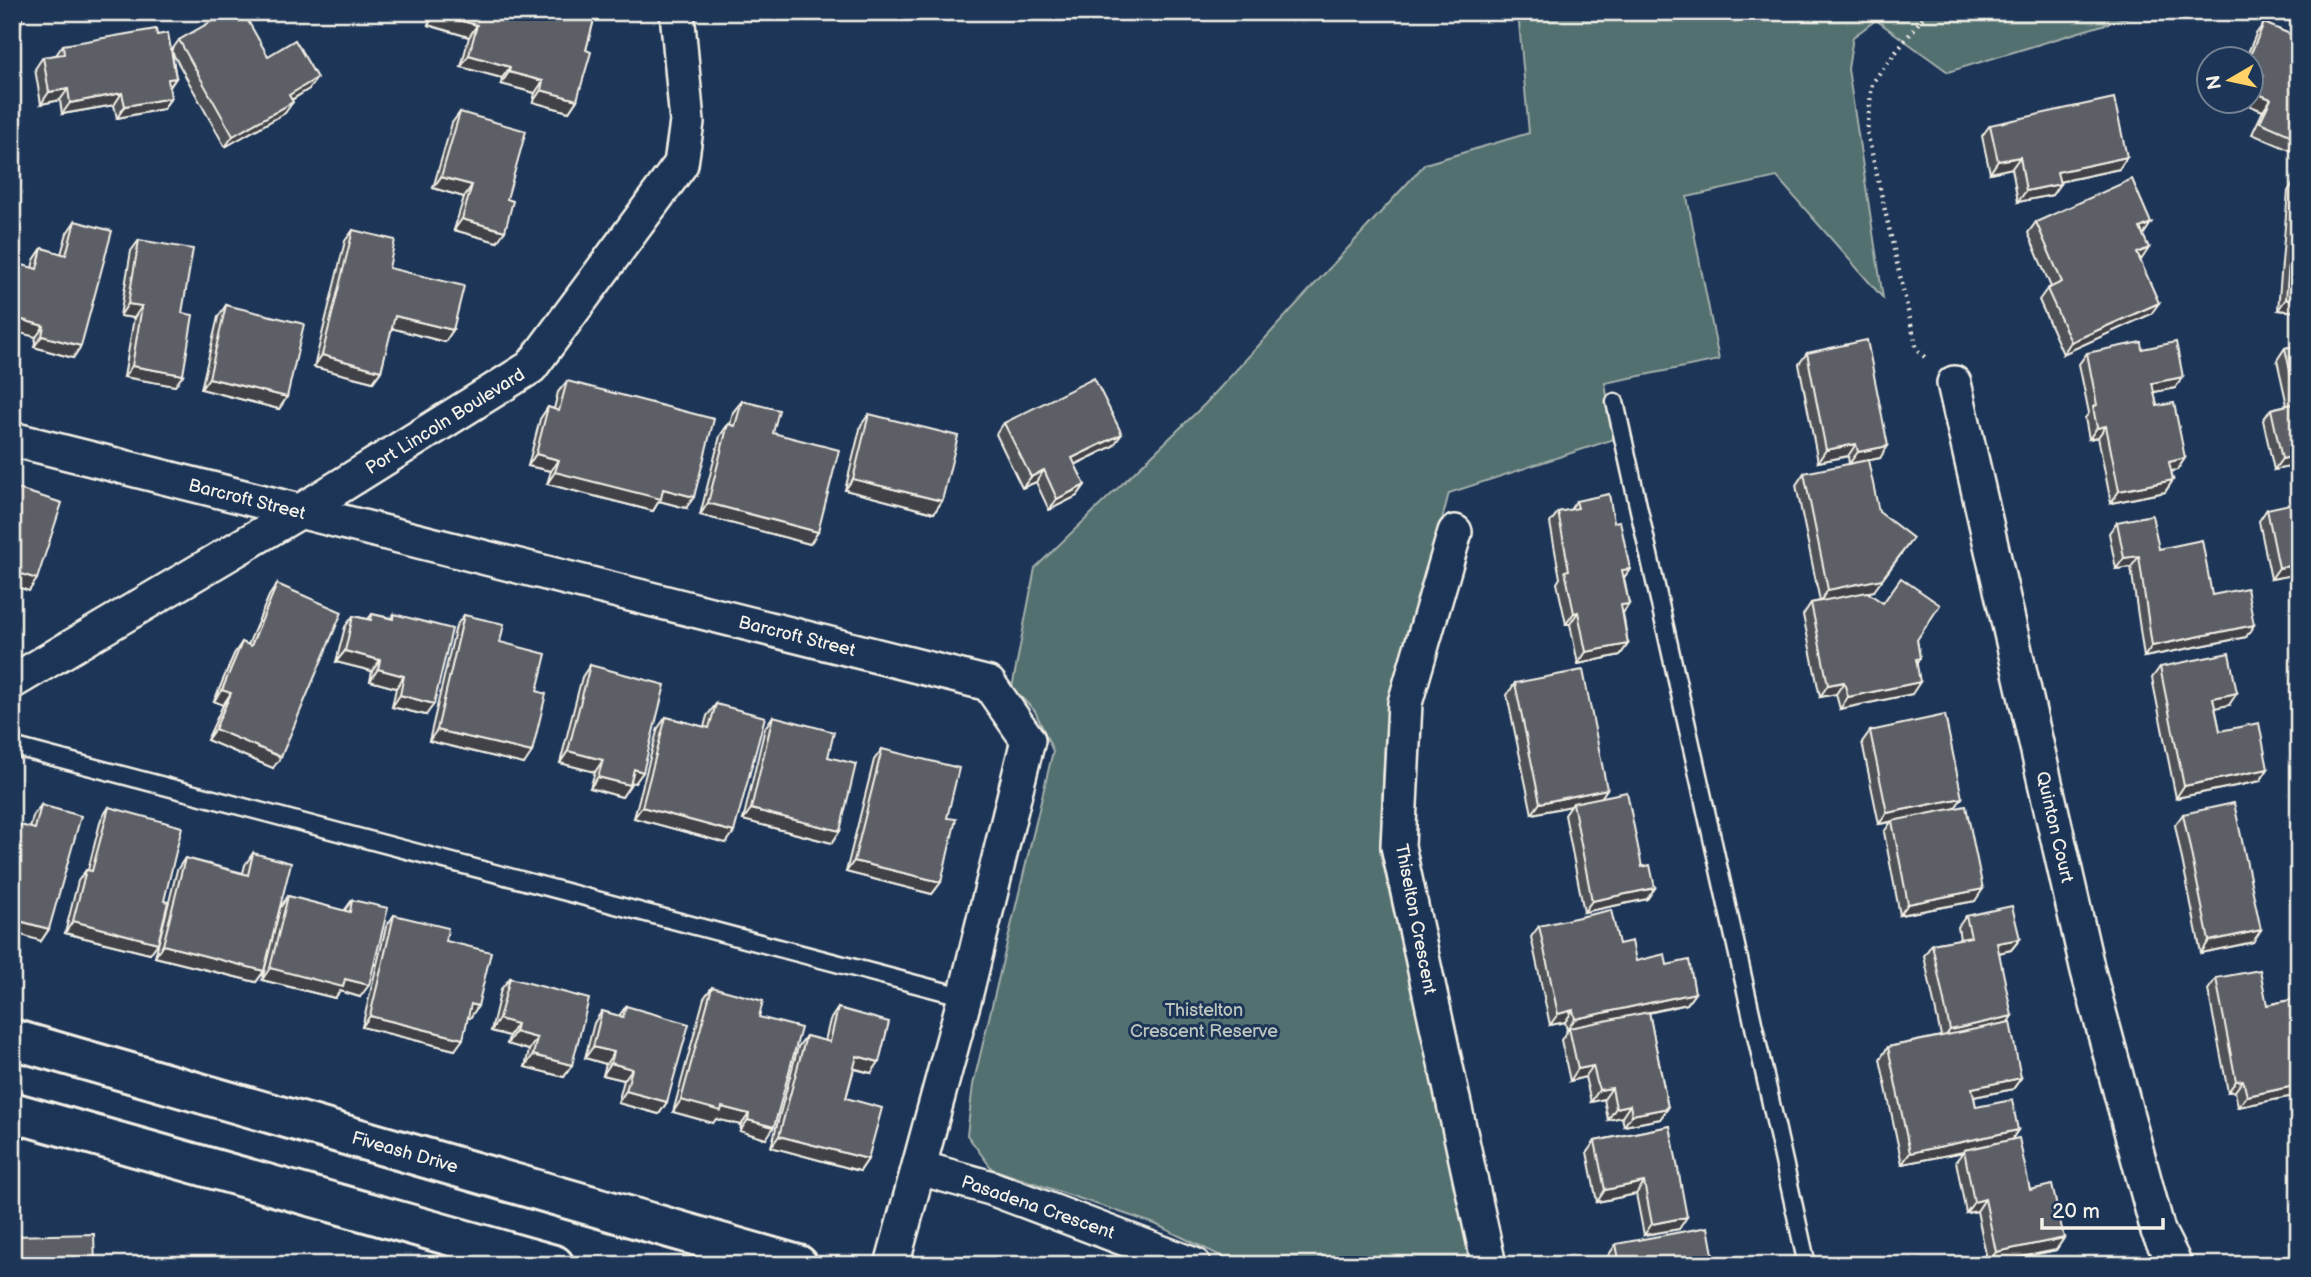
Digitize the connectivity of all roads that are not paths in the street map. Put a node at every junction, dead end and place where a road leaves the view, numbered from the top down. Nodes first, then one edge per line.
1 (677, 12) edge
2 (1954, 383) road end
3 (1615, 401) dead end
4 (12, 439) edge
5 (299, 512) junction
6 (1455, 532) dead end
7 (12, 682) edge
8 (12, 746) edge
9 (965, 997) junction
10 (12, 1039) edge
11 (12, 1112) edge
12 (920, 1168) junction
13 (554, 1265) edge
14 (798, 1265) edge
15 (892, 1265) edge
16 (1194, 1265) edge
17 (1489, 1265) edge
18 (1807, 1265) edge
19 (2175, 1265) edge

1 - 5 street, Port Lincoln Boulevard
2 - 19 street, Quinton Court
3 - 18 lane
4 - 5 street, Barcroft Street
5 - 7 street, Port Lincoln Boulevard
5 - 9 street, Barcroft Street
6 - 17 street, Thiselton Crescent
8 - 9 lane
9 - 12 street, Barcroft Street
10 - 14 main road, Fiveash Drive
11 - 13 main road
12 - 15 street, Barcroft Street
12 - 16 street, Pasadena Crescent

